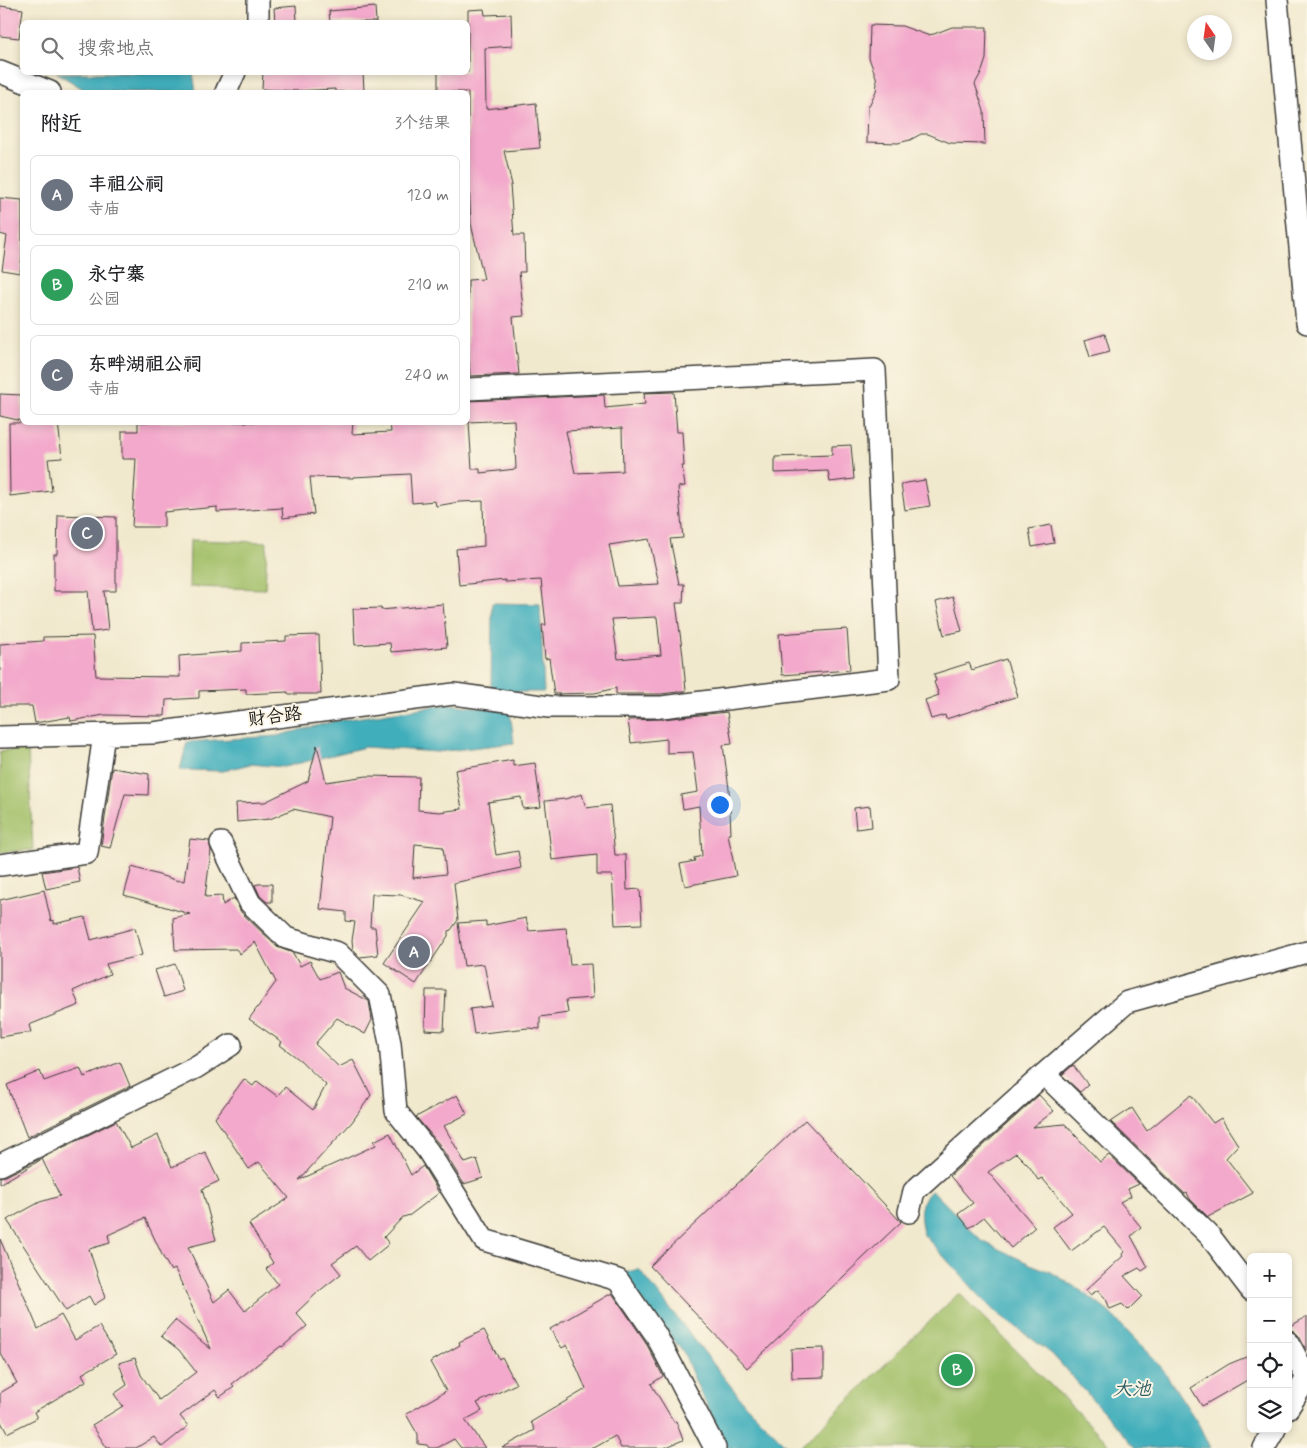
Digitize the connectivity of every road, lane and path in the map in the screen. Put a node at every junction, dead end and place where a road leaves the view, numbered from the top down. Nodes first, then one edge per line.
1 (258, 0) edge
2 (1277, 0) edge
3 (258, 20) edge
4 (234, 75) edge
5 (5, 79) edge
6 (43, 90) edge
7 (227, 90) edge
8 (1307, 323) edge
9 (470, 389) edge
10 (104, 734) junction
11 (0, 737) edge
12 (221, 843) dead end
13 (0, 864) edge
14 (1307, 952) edge
15 (231, 1045) dead end
16 (1044, 1074) junction
17 (0, 1166) edge
18 (909, 1212) dead end
19 (1247, 1285) edge
20 (1288, 1343) edge
21 (1292, 1401) edge
22 (1273, 1433) edge
23 (714, 1448) edge
24 (1264, 1448) edge

1 - 3 street
2 - 8 street
4 - 7 street
5 - 6 street
9 - 10 street, 财合路
10 - 11 street, 财合路
10 - 13 street
12 - 23 street
14 - 16 street
15 - 17 street
16 - 18 street
16 - 19 street
20 - 21 street
22 - 24 street

